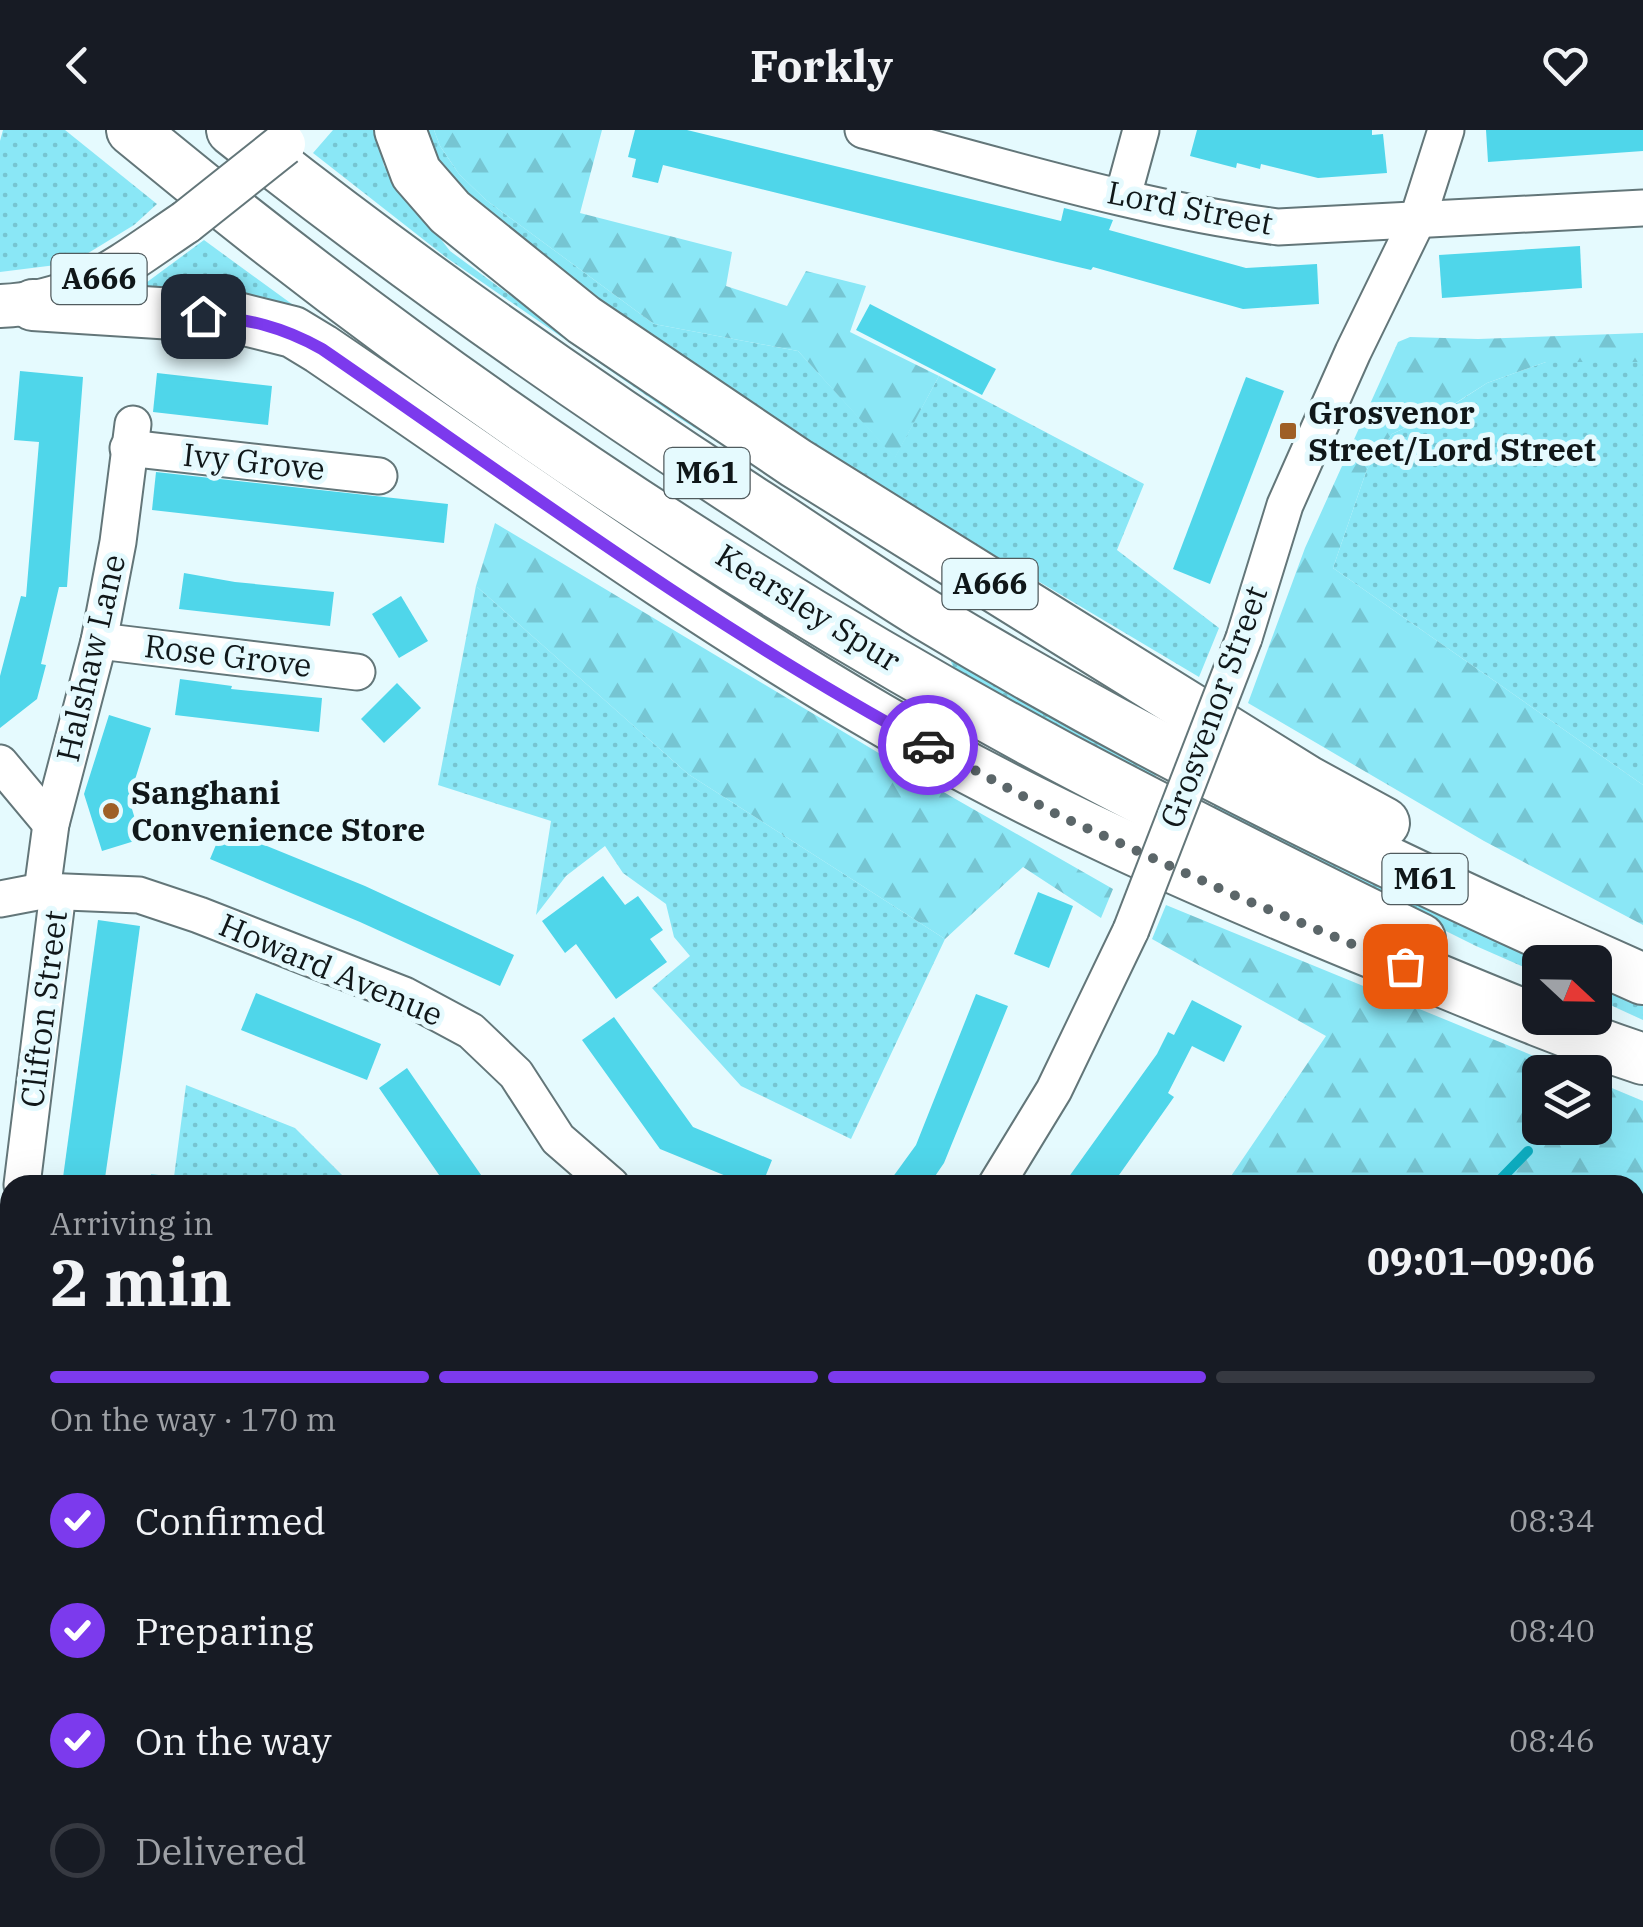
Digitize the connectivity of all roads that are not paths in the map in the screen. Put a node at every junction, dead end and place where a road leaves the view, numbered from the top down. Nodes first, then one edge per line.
1 (132, 130) edge
2 (232, 130) edge
3 (400, 130) edge
4 (864, 130) edge
5 (1141, 130) edge
6 (1446, 130) edge
7 (289, 137) edge
8 (1123, 196) junction
9 (1643, 208) edge
10 (1417, 221) junction
11 (16, 306) edge
12 (130, 436) joint
13 (379, 476) dead end
14 (99, 641) junction
15 (356, 672) dead end
16 (0, 763) edge
17 (51, 824) junction
18 (50, 892) junction
19 (0, 899) edge
20 (1643, 962) edge
21 (1643, 979) edge
22 (1522, 987) edge
23 (1612, 1029) edge
24 (1643, 1042) edge
25 (1643, 1059) edge
26 (23, 1175) edge
27 (599, 1175) edge
28 (1002, 1175) edge

1 - 22 highway, Kearsley Spur / M61
2 - 21 highway, Kearsley Spur / M61
3 - 20 highway, A666
4 - 8 street, Lord Street
5 - 8 street
6 - 10 street, Grosvenor Street
7 - 11 main road, A666, bridge
8 - 10 street, Lord Street
9 - 10 street, Lord Street
10 - 28 street, Grosvenor Street, bridge
11 - 25 highway, A666
12 - 13 street, Ivy Grove
12 - 14 street, Halshaw Lane
14 - 15 street, Rose Grove
14 - 17 street, Halshaw Lane
16 - 17 street
17 - 18 street, Halshaw Lane
18 - 19 street, Howard Avenue
18 - 26 street, Clifton Street
18 - 27 street, Howard Avenue
23 - 24 highway

